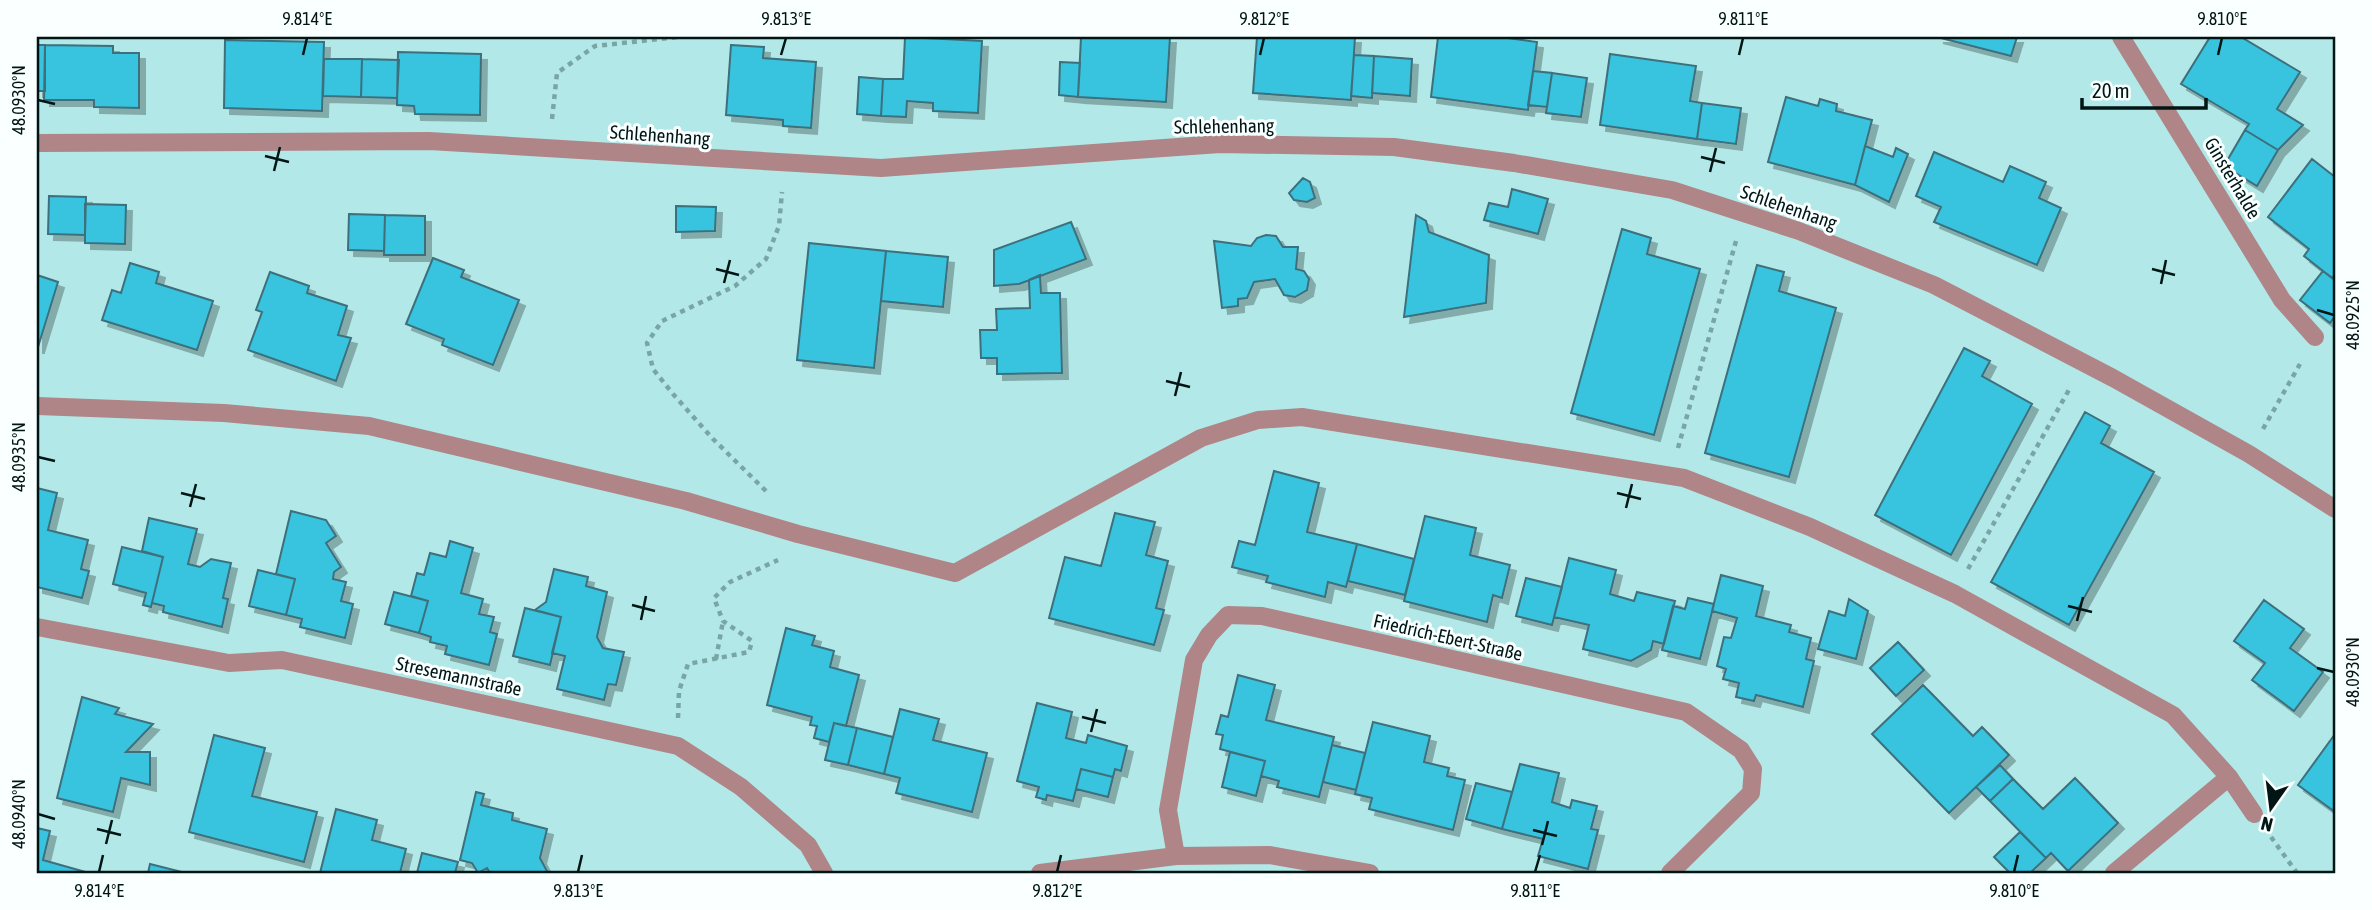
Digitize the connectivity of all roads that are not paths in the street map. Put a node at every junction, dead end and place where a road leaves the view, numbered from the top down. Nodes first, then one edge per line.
1 (2121, 37) edge
2 (37, 143) edge
3 (2315, 337) road end
4 (37, 405) edge
5 (2335, 509) edge
6 (37, 627) edge
7 (2229, 777) junction
8 (2254, 814) dead end
9 (1176, 856) junction
10 (824, 873) edge
11 (1040, 873) edge
12 (1370, 873) edge
13 (1670, 873) edge
14 (2113, 873) edge

1 - 3 street, Ginsterhalde
2 - 5 street, Schlehenhang
4 - 7 street
6 - 10 street, Stresemannstraße
7 - 8 street
7 - 14 street
9 - 11 street
9 - 12 street
9 - 13 street, Friedrich-Ebert-Straße

